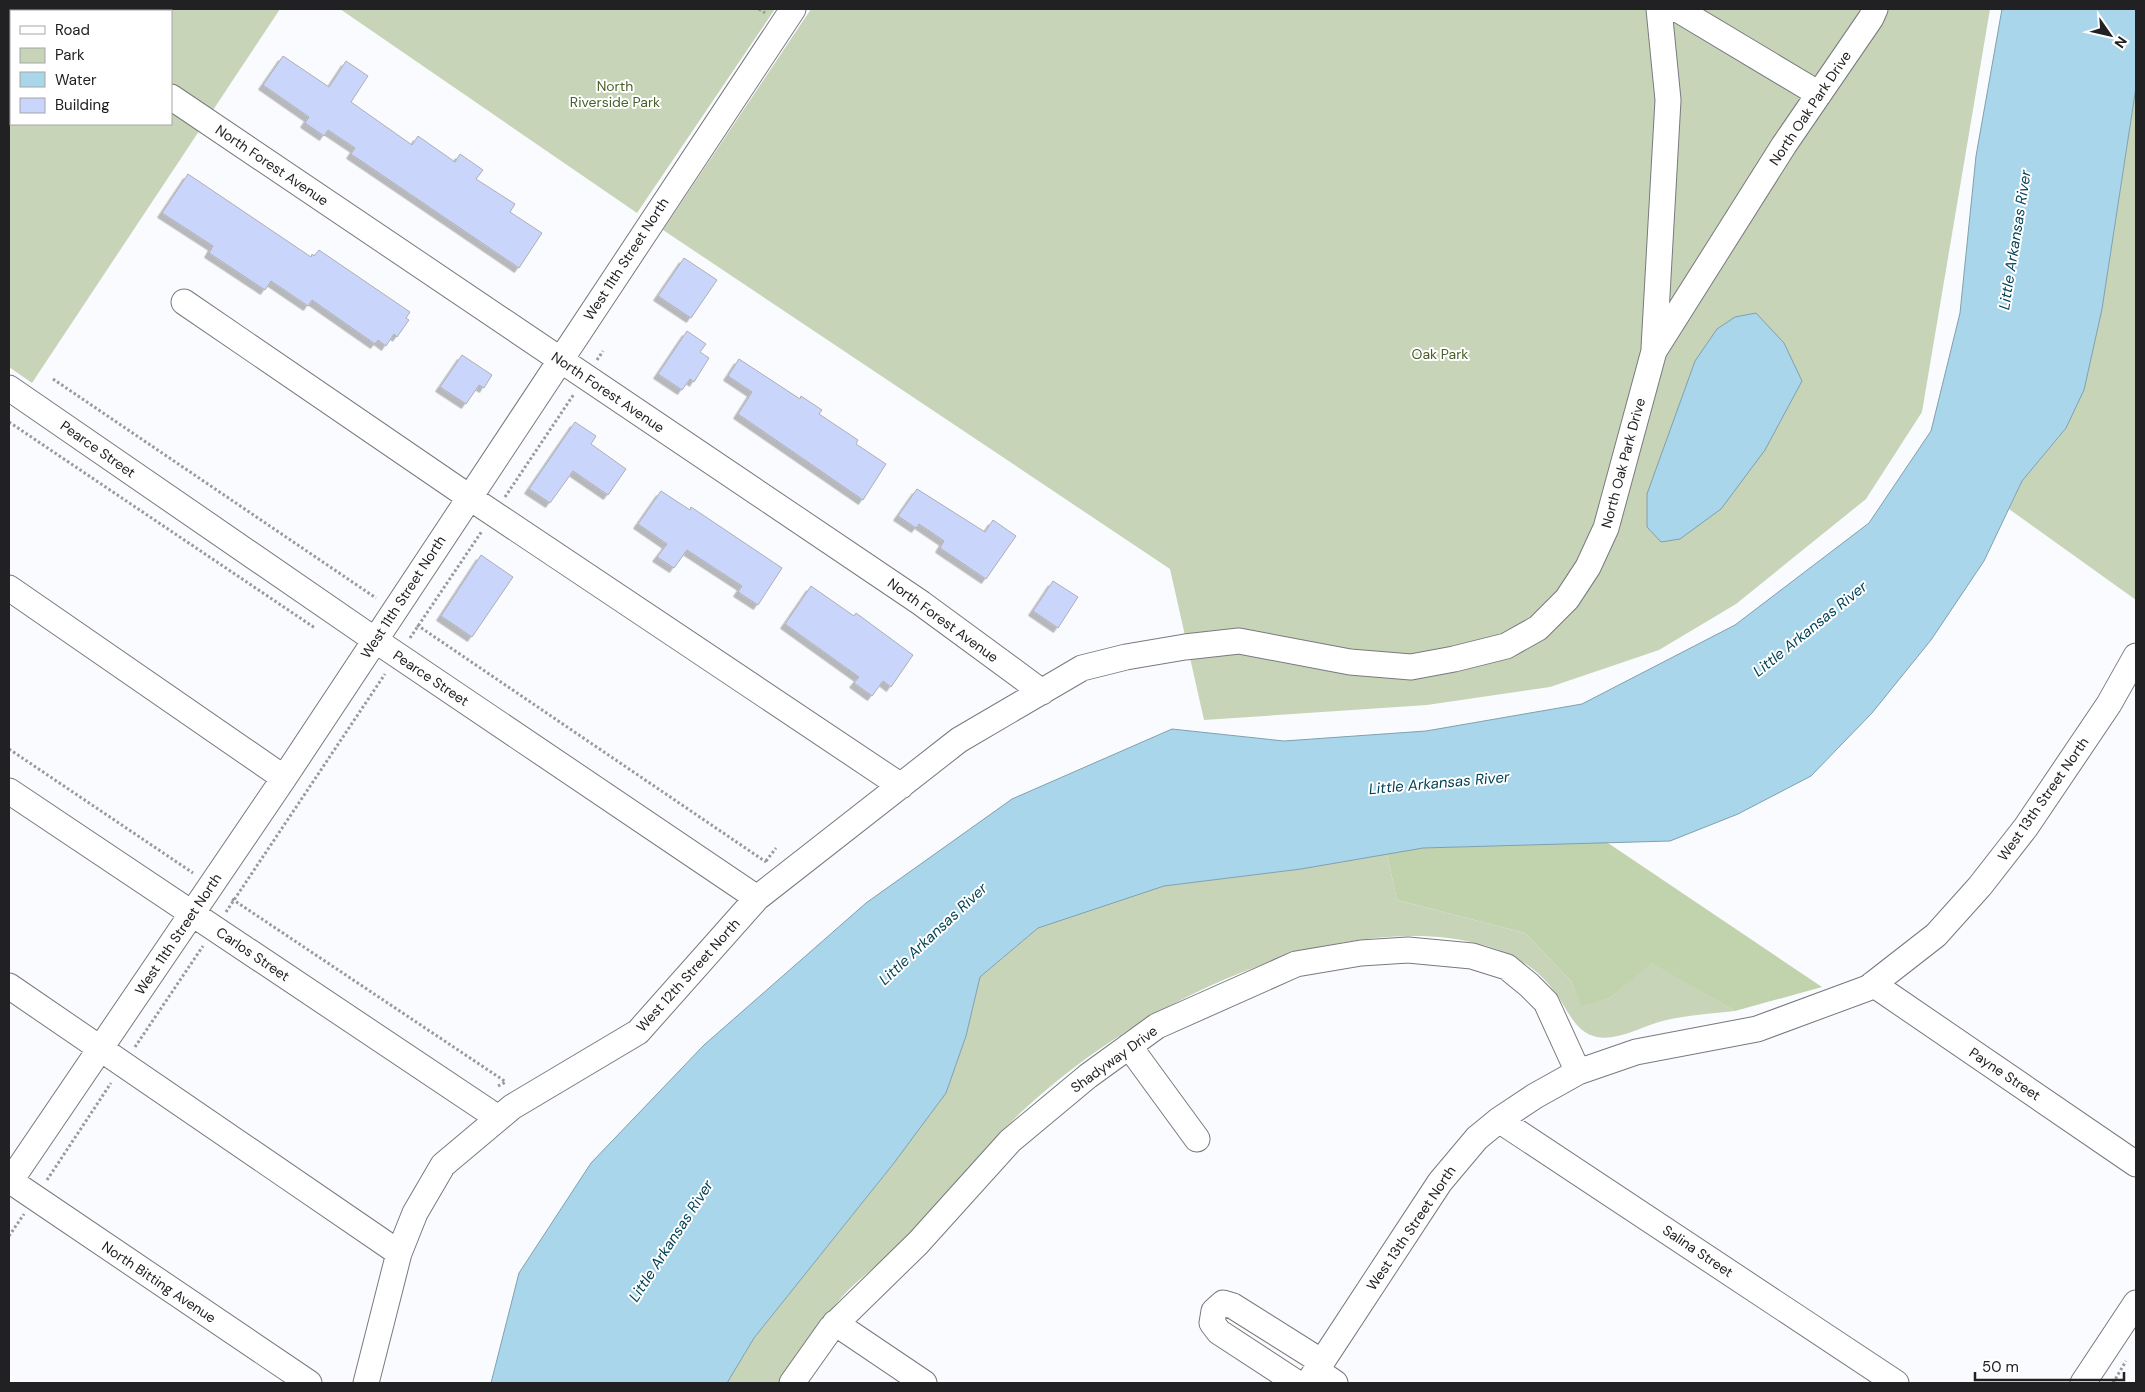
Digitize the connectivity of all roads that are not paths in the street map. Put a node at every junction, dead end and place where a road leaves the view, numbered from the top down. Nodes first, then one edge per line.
1 (793, 9) edge
2 (1659, 9) edge
3 (1677, 9) edge
4 (1875, 9) edge
5 (1819, 94) junction
6 (172, 97) edge
7 (184, 302) dead end
8 (1654, 351) junction
9 (560, 359) junction
10 (9, 388) edge
11 (469, 497) junction
12 (9, 588) edge
13 (375, 640) junction
14 (2136, 656) edge
15 (1042, 692) junction
16 (284, 778) junction
17 (900, 786) junction
18 (9, 791) edge
19 (750, 893) junction
20 (192, 914) junction
21 (1873, 984) junction
22 (9, 986) edge
23 (1129, 1046) junction
24 (101, 1047) junction
25 (1578, 1072) junction
26 (498, 1118) junction
27 (1499, 1120) junction
28 (1197, 1140) dead end
29 (2136, 1164) edge
30 (9, 1182) edge
31 (399, 1254) junction
32 (2136, 1303) edge
33 (835, 1324) junction
34 (1316, 1376) edge
35 (309, 1383) edge
36 (366, 1383) edge
37 (792, 1383) edge
38 (924, 1383) edge
39 (1896, 1383) edge
40 (2083, 1383) edge

1 - 9 street, West 11th Street North
2 - 8 street
3 - 5 street
4 - 5 street, North Oak Park Drive
5 - 8 street, North Oak Park Drive
6 - 9 street, North Forest Avenue
7 - 11 street
8 - 15 street, North Oak Park Drive
9 - 11 street, West 11th Street North
9 - 15 street, North Forest Avenue
10 - 13 street, Pearce Street
11 - 13 street, West 11th Street North
11 - 17 street
12 - 16 street
13 - 16 street, West 11th Street North
13 - 19 street, Pearce Street
14 - 21 street, West 13th Street North
15 - 17 street, West 12th Street North
16 - 20 street, West 11th Street North
17 - 19 street, West 12th Street North
18 - 20 street, Carlos Street
19 - 26 street, West 12th Street North
20 - 24 street, West 11th Street North
20 - 26 street, Carlos Street
21 - 25 street, West 13th Street North
21 - 29 street, Payne Street
22 - 24 street
23 - 25 street, Shadyway Drive
23 - 28 street
23 - 33 street, Shadyway Drive
24 - 30 street, West 11th Street North
24 - 31 street
25 - 27 street, West 13th Street North
26 - 31 street, West 12th Street North
27 - 34 street, West 13th Street North
27 - 39 street, Salina Street
30 - 35 street, North Bitting Avenue
31 - 36 street, West 12th Street North
32 - 40 street
33 - 37 street, Shadyway Drive
33 - 38 street

